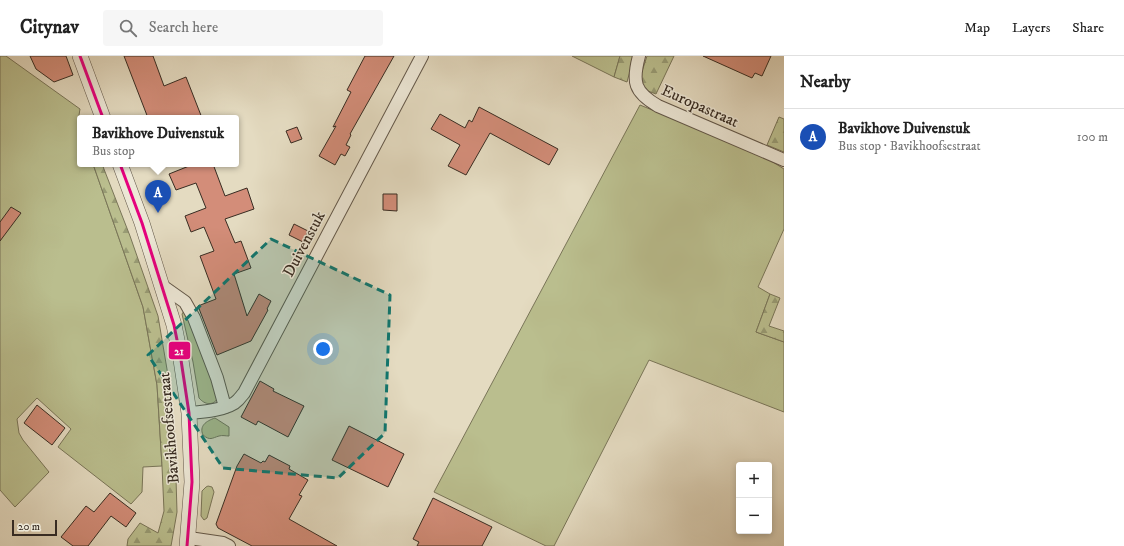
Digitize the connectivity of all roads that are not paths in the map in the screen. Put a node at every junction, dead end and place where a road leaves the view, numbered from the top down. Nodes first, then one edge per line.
1 (80, 56) edge
2 (422, 56) edge
3 (639, 56) edge
4 (102, 115) edge
5 (784, 160) edge
6 (121, 167) edge
7 (161, 285) junction
8 (226, 407) junction
9 (189, 413) junction
10 (188, 542) edge
11 (229, 546) edge

1 - 4 street
2 - 8 street, Duivenstuk
3 - 5 street, Europastraat
6 - 7 street, Bavikhoofsestraat
7 - 8 street
7 - 9 street, Bavikhoofsestraat
8 - 9 street, Duivenstuk
9 - 10 street, Bavikhoofsestraat
10 - 11 street

